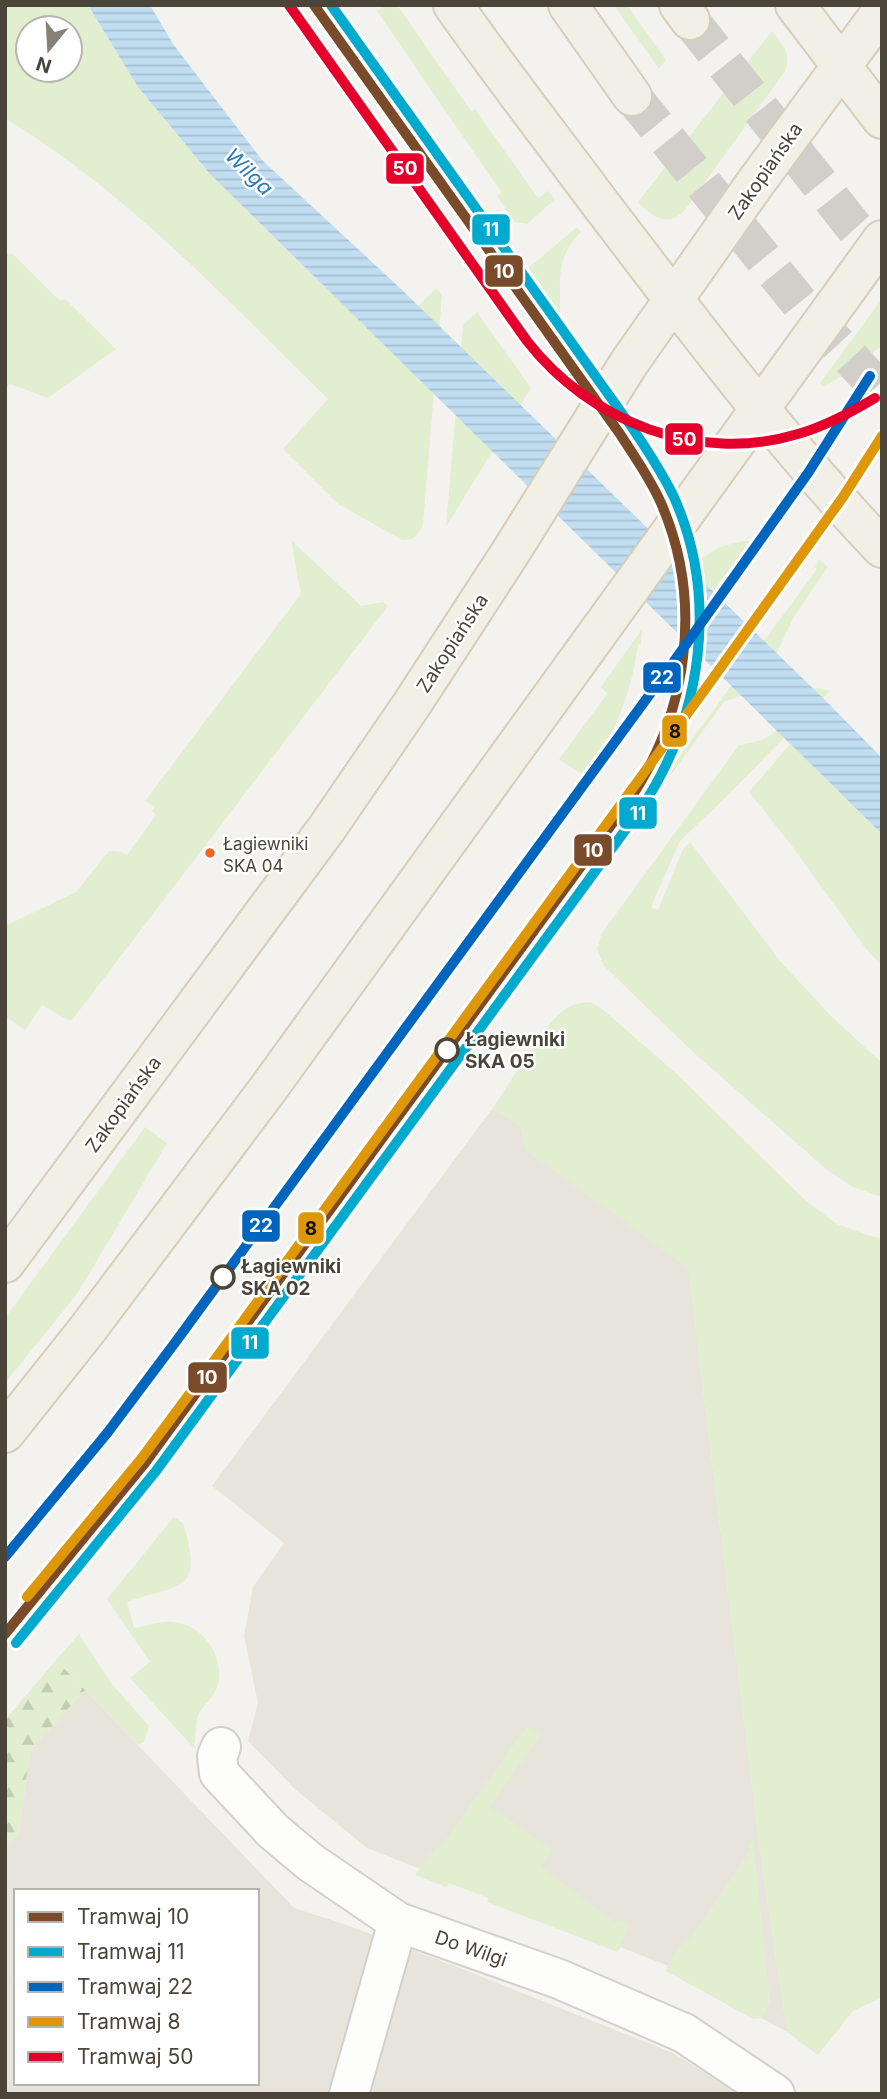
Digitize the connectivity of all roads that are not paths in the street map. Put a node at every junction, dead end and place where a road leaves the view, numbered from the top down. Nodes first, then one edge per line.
1 (453, 5) edge
2 (568, 5) edge
3 (795, 5) edge
4 (882, 11) edge
5 (840, 66) junction
6 (632, 96) tunnel mouth
7 (882, 119) edge
8 (882, 240) edge
9 (674, 300) junction
10 (761, 410) junction
11 (882, 548) edge
12 (5, 1264) edge
13 (5, 1433) edge
14 (221, 1747) dead end
15 (398, 1922) junction
16 (349, 2094) edge
17 (775, 2094) edge

1 - 9 main road
2 - 6 main road
3 - 5 main road
4 - 5 main road, Zakopiańska
5 - 7 main road
5 - 9 main road, Zakopiańska
8 - 10 main road
9 - 10 main road
9 - 12 main road, Zakopiańska
10 - 11 main road
10 - 13 main road
14 - 15 street, Do Wilgi
15 - 16 street
15 - 17 street, Do Wilgi

